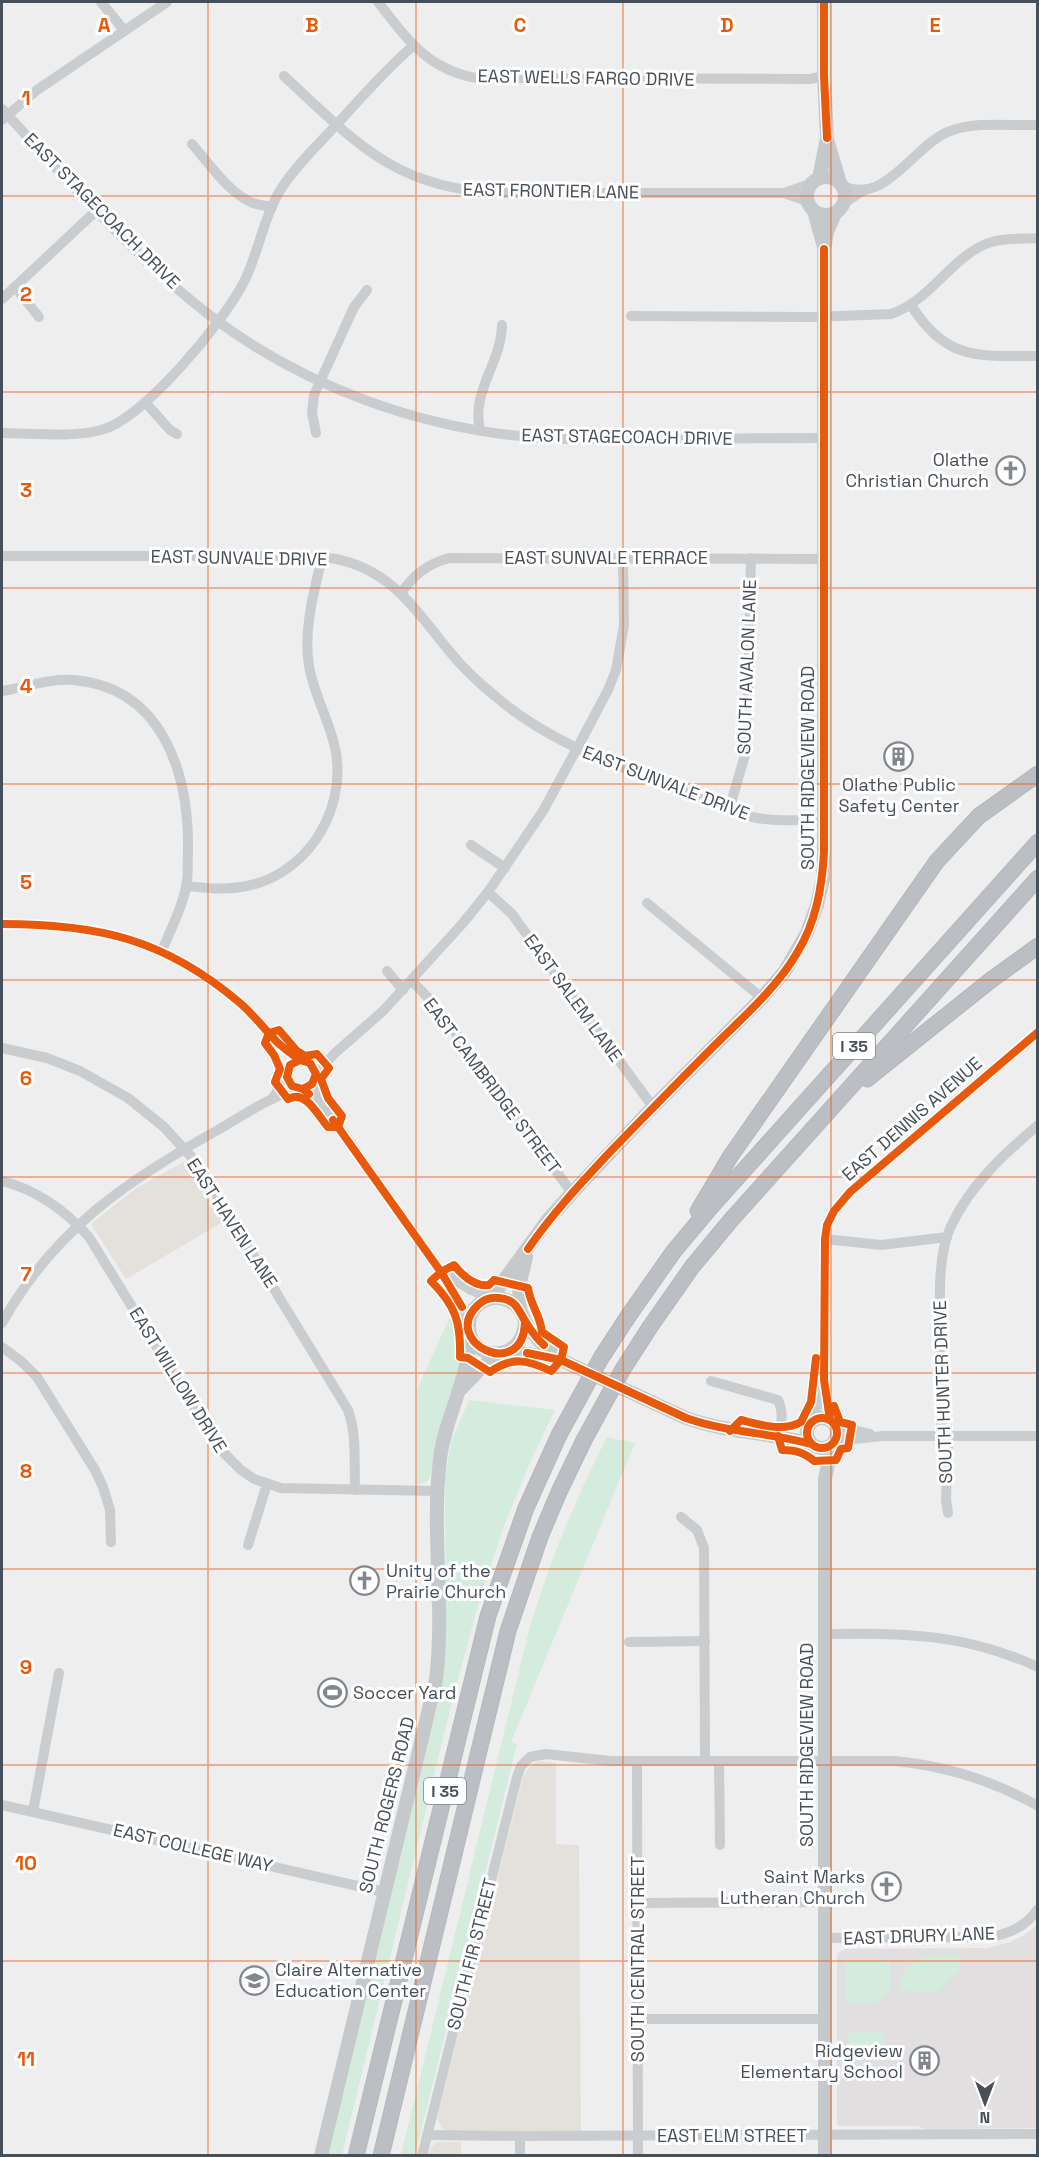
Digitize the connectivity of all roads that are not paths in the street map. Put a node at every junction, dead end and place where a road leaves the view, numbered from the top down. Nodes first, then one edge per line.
1 (101, 2) edge
2 (167, 2) edge
3 (378, 2) edge
4 (824, 2) edge
5 (124, 30) junction
6 (413, 46) junction
7 (284, 76) dead end
8 (824, 76) junction
9 (3, 115) edge
10 (337, 125) junction
11 (1038, 125) edge
12 (827, 138) junction
13 (192, 144) dead end
14 (815, 181) junction
15 (840, 184) junction
16 (864, 190) junction
17 (784, 194) junction
18 (811, 206) junction
19 (272, 207) junction
20 (840, 208) junction
21 (97, 210) junction
22 (1038, 238) edge
23 (824, 249) junction
24 (15, 287) junction
25 (366, 290) dead end
26 (2, 300) edge
27 (911, 305) junction
28 (631, 316) dead end
29 (824, 316) junction
30 (39, 317) dead end
31 (219, 322) junction
32 (502, 325) dead end
33 (1038, 356) edge
34 (321, 381) junction
35 (145, 402) junction
36 (480, 430) junction
37 (2, 433) edge
38 (316, 433) dead end
39 (177, 434) dead end
40 (824, 438) junction
41 (2, 556) edge
42 (322, 558) junction
43 (623, 558) junction
44 (751, 558) junction
45 (824, 559) junction
46 (401, 593) junction
47 (2, 692) edge
48 (578, 748) junction
49 (1038, 774) edge
50 (729, 810) junction
51 (824, 819) junction
52 (1038, 842) edge
53 (471, 845) dead end
54 (505, 868) junction
55 (1038, 878) edge
56 (186, 886) junction
57 (488, 892) junction
58 (647, 903) dead end
59 (2, 924) edge
60 (1038, 946) edge
61 (162, 951) junction
62 (387, 971) dead end
63 (412, 981) junction
64 (403, 990) junction
65 (762, 998) junction
66 (1038, 1032) edge
67 (279, 1044) junction
68 (2, 1048) edge
69 (334, 1054) junction
70 (305, 1062) junction
71 (287, 1073) junction
72 (315, 1076) junction
73 (300, 1089) junction
74 (272, 1099) junction
75 (325, 1107) junction
76 (653, 1107) junction
77 (831, 1109) junction
78 (1038, 1125) edge
79 (184, 1149) junction
80 (2, 1181) edge
81 (572, 1193) junction
82 (78, 1224) junction
83 (947, 1236) junction
84 (825, 1239) junction
85 (528, 1249) junction
86 (674, 1251) junction
87 (441, 1272) junction
88 (491, 1298) junction
89 (523, 1316) junction
90 (2, 1323) edge
91 (470, 1328) junction
92 (2, 1347) edge
93 (503, 1352) junction
94 (561, 1360) junction
95 (824, 1380) junction
96 (711, 1381) dead end
97 (461, 1389) junction
98 (811, 1423) junction
99 (833, 1423) junction
100 (778, 1436) junction
101 (882, 1436) junction
102 (944, 1436) junction
103 (1038, 1436) edge
104 (834, 1443) junction
105 (813, 1445) junction
106 (825, 1479) junction
107 (267, 1484) junction
108 (355, 1490) junction
109 (437, 1491) junction
110 (948, 1513) dead end
111 (681, 1517) dead end
112 (111, 1542) dead end
113 (248, 1545) dead end
114 (825, 1634) junction
115 (705, 1641) junction
116 (629, 1642) dead end
117 (1038, 1667) edge
118 (58, 1673) dead end
119 (705, 1761) junction
120 (719, 1761) junction
121 (825, 1761) junction
122 (637, 1762) junction
123 (2, 1805) edge
124 (1038, 1806) edge
125 (33, 1811) junction
126 (720, 1845) dead end
127 (384, 1892) junction
128 (825, 1902) junction
129 (638, 1904) junction
130 (1038, 1909) edge
131 (825, 1938) junction
132 (638, 2019) junction
133 (825, 2019) junction
134 (1038, 2134) edge
135 (428, 2135) junction
136 (825, 2135) junction
137 (520, 2136) junction
138 (638, 2136) junction
139 (321, 2156) edge
140 (356, 2156) edge
141 (381, 2156) edge
142 (422, 2156) edge
143 (520, 2156) edge
144 (638, 2156) edge
145 (825, 2156) edge

1 - 5 street
2 - 5 street
3 - 6 street, EAST WELLS FARGO DRIVE
4 - 8 main road
5 - 9 street
6 - 8 street, EAST WELLS FARGO DRIVE
6 - 10 street
7 - 10 street, EAST FRONTIER LANE
8 - 12 main road
9 - 21 street, EAST STAGECOACH DRIVE
10 - 17 street, EAST FRONTIER LANE
10 - 19 street
11 - 16 street
12 - 14 main road
12 - 15 main road
13 - 19 street
14 - 15 main road
14 - 17 street
14 - 18 main road
15 - 16 street
15 - 20 main road
16 - 20 street
17 - 18 street
18 - 20 main road
18 - 23 main road
19 - 31 street
20 - 23 main road
21 - 24 street
21 - 31 street, EAST STAGECOACH DRIVE
22 - 27 street
23 - 29 main road, SOUTH RIDGEVIEW ROAD
24 - 26 street
24 - 30 street
25 - 34 street
27 - 29 street
27 - 33 street
28 - 29 street
29 - 40 main road, SOUTH RIDGEVIEW ROAD
31 - 34 street, EAST STAGECOACH DRIVE
31 - 35 street
32 - 36 street
34 - 36 street, EAST STAGECOACH DRIVE
34 - 38 street
35 - 37 street
35 - 39 street
36 - 40 street, EAST STAGECOACH DRIVE
40 - 45 main road, SOUTH RIDGEVIEW ROAD
41 - 42 street, EAST SUNVALE DRIVE
42 - 46 street, EAST SUNVALE DRIVE
42 - 56 street
43 - 44 street, EAST SUNVALE TERRACE
43 - 46 street, EAST SUNVALE TERRACE
43 - 48 street
44 - 45 street, EAST SUNVALE TERRACE
44 - 50 street, SOUTH AVALON LANE
45 - 51 main road, SOUTH RIDGEVIEW ROAD
46 - 48 street, EAST SUNVALE DRIVE
47 - 56 street
48 - 50 street, EAST SUNVALE DRIVE
48 - 54 street
49 - 86 highway
50 - 51 street, EAST SUNVALE DRIVE
51 - 65 main road, SOUTH RIDGEVIEW ROAD
52 - 86 highway, I 35
53 - 54 street
54 - 57 street
55 - 77 highway, I 35
56 - 61 street
57 - 63 street
57 - 76 street, EAST SALEM LANE
58 - 65 street
59 - 61 street
60 - 77 highway
61 - 67 street
62 - 64 street
63 - 64 street
63 - 81 street, EAST CAMBRIDGE STREET
64 - 69 street
65 - 76 main road, SOUTH RIDGEVIEW ROAD
66 - 84 street, EAST DENNIS AVENUE
67 - 70 street
67 - 71 street
68 - 79 street, EAST HAVEN LANE
69 - 70 street
69 - 72 street
70 - 71 street
70 - 72 street
71 - 73 street
71 - 74 street
72 - 73 street
72 - 75 street
73 - 74 street
73 - 75 street
74 - 79 street
75 - 87 street
76 - 81 main road, SOUTH RIDGEVIEW ROAD
77 - 141 highway, I 35, bridge
78 - 83 street, SOUTH HUNTER DRIVE
79 - 82 street
79 - 108 street, EAST HAVEN LANE
80 - 82 street, EAST WILLOW DRIVE
81 - 85 main road, SOUTH RIDGEVIEW ROAD
82 - 90 street
82 - 107 street, EAST WILLOW DRIVE
83 - 84 street
83 - 102 street, SOUTH HUNTER DRIVE
84 - 95 street, EAST DENNIS AVENUE
85 - 88 main road, SOUTH RIDGEVIEW ROAD
85 - 89 main road, SOUTH RIDGEVIEW ROAD
86 - 140 highway, I 35, bridge
87 - 88 street
87 - 91 street
88 - 89 main road
88 - 91 main road
89 - 93 main road
89 - 94 main road
91 - 93 main road
91 - 97 main road
92 - 112 street
93 - 94 main road
93 - 97 main road
94 - 100 main road
95 - 98 street, EAST DENNIS AVENUE
95 - 99 street, EAST DENNIS AVENUE
96 - 100 street
97 - 109 main road, SOUTH ROGERS ROAD
98 - 99 main road
98 - 100 main road
98 - 105 main road
99 - 101 street
99 - 104 main road
100 - 105 main road
101 - 102 street
101 - 104 street
102 - 103 street
102 - 110 street, SOUTH HUNTER DRIVE
104 - 105 main road
104 - 106 main road, SOUTH RIDGEVIEW ROAD
105 - 106 main road, SOUTH RIDGEVIEW ROAD
106 - 114 main road, SOUTH RIDGEVIEW ROAD
107 - 108 street, EAST WILLOW DRIVE
107 - 113 street
108 - 109 street, EAST WILLOW DRIVE
109 - 127 main road, SOUTH ROGERS ROAD
111 - 115 street
114 - 117 street
114 - 121 main road, SOUTH RIDGEVIEW ROAD
115 - 116 street
115 - 119 street
118 - 125 street
119 - 120 street
119 - 122 street
120 - 121 street
120 - 126 street
121 - 124 street
121 - 128 main road, SOUTH RIDGEVIEW ROAD
122 - 129 street, SOUTH CENTRAL STREET
122 - 135 street, SOUTH FIR STREET
123 - 125 street, EAST COLLEGE WAY
125 - 127 street, EAST COLLEGE WAY
127 - 139 main road, SOUTH ROGERS ROAD
128 - 129 street
128 - 131 main road, SOUTH RIDGEVIEW ROAD
129 - 132 street, SOUTH CENTRAL STREET
130 - 131 street, EAST DRURY LANE
131 - 133 main road, SOUTH RIDGEVIEW ROAD
132 - 133 street
132 - 138 street, SOUTH CENTRAL STREET
133 - 136 main road, SOUTH RIDGEVIEW ROAD
134 - 136 street, EAST ELM STREET
135 - 137 street, EAST ELM STREET
135 - 142 street, SOUTH FIR STREET
136 - 138 street, EAST ELM STREET
136 - 145 main road, SOUTH RIDGEVIEW ROAD
137 - 138 street, EAST ELM STREET
137 - 143 street
138 - 144 street, SOUTH CENTRAL STREET

